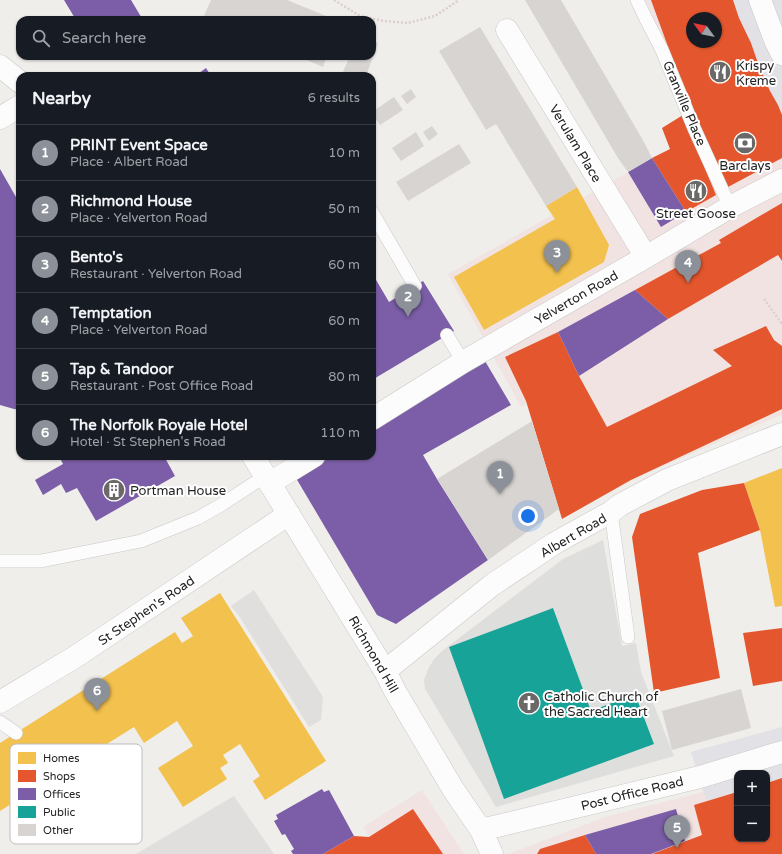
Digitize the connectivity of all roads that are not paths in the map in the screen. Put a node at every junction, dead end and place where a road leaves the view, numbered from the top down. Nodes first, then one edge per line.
1 (637, 0) edge
2 (760, 0) edge
3 (507, 30) dead end
4 (782, 54) edge
5 (0, 66) edge
6 (16, 79) edge
7 (16, 108) edge
8 (0, 118) edge
9 (782, 180) edge
10 (730, 207) junction
11 (376, 219) edge
12 (646, 257) junction
13 (415, 286) dead end
14 (447, 335) dead end
15 (463, 362) junction
16 (376, 416) edge
17 (782, 434) edge
18 (255, 460) edge
19 (306, 460) edge
20 (267, 480) junction
21 (611, 512) junction
22 (289, 514) junction
23 (0, 561) edge
24 (628, 637) dead end
25 (385, 671) junction
26 (0, 702) edge
27 (0, 722) edge
28 (16, 733) dead end
29 (782, 752) edge
30 (480, 830) junction
31 (492, 854) edge

1 - 10 lane, Granville Place
2 - 4 street
3 - 12 street, Verulam Place
5 - 6 street
7 - 8 street
9 - 10 street, Yelverton Road
10 - 12 street, Yelverton Road
11 - 13 lane
12 - 15 street, Yelverton Road
14 - 15 lane
15 - 16 street, Yelverton Road
17 - 21 street, Albert Road
18 - 20 street, Richmond Hill
19 - 20 street
20 - 22 street, Richmond Hill
20 - 23 lane
21 - 24 lane
21 - 25 street, Albert Road
22 - 25 street, Richmond Hill
22 - 26 street, St Stephen's Road
25 - 30 street, Richmond Hill
27 - 28 lane
29 - 30 street, Post Office Road
30 - 31 street, Richmond Hill

